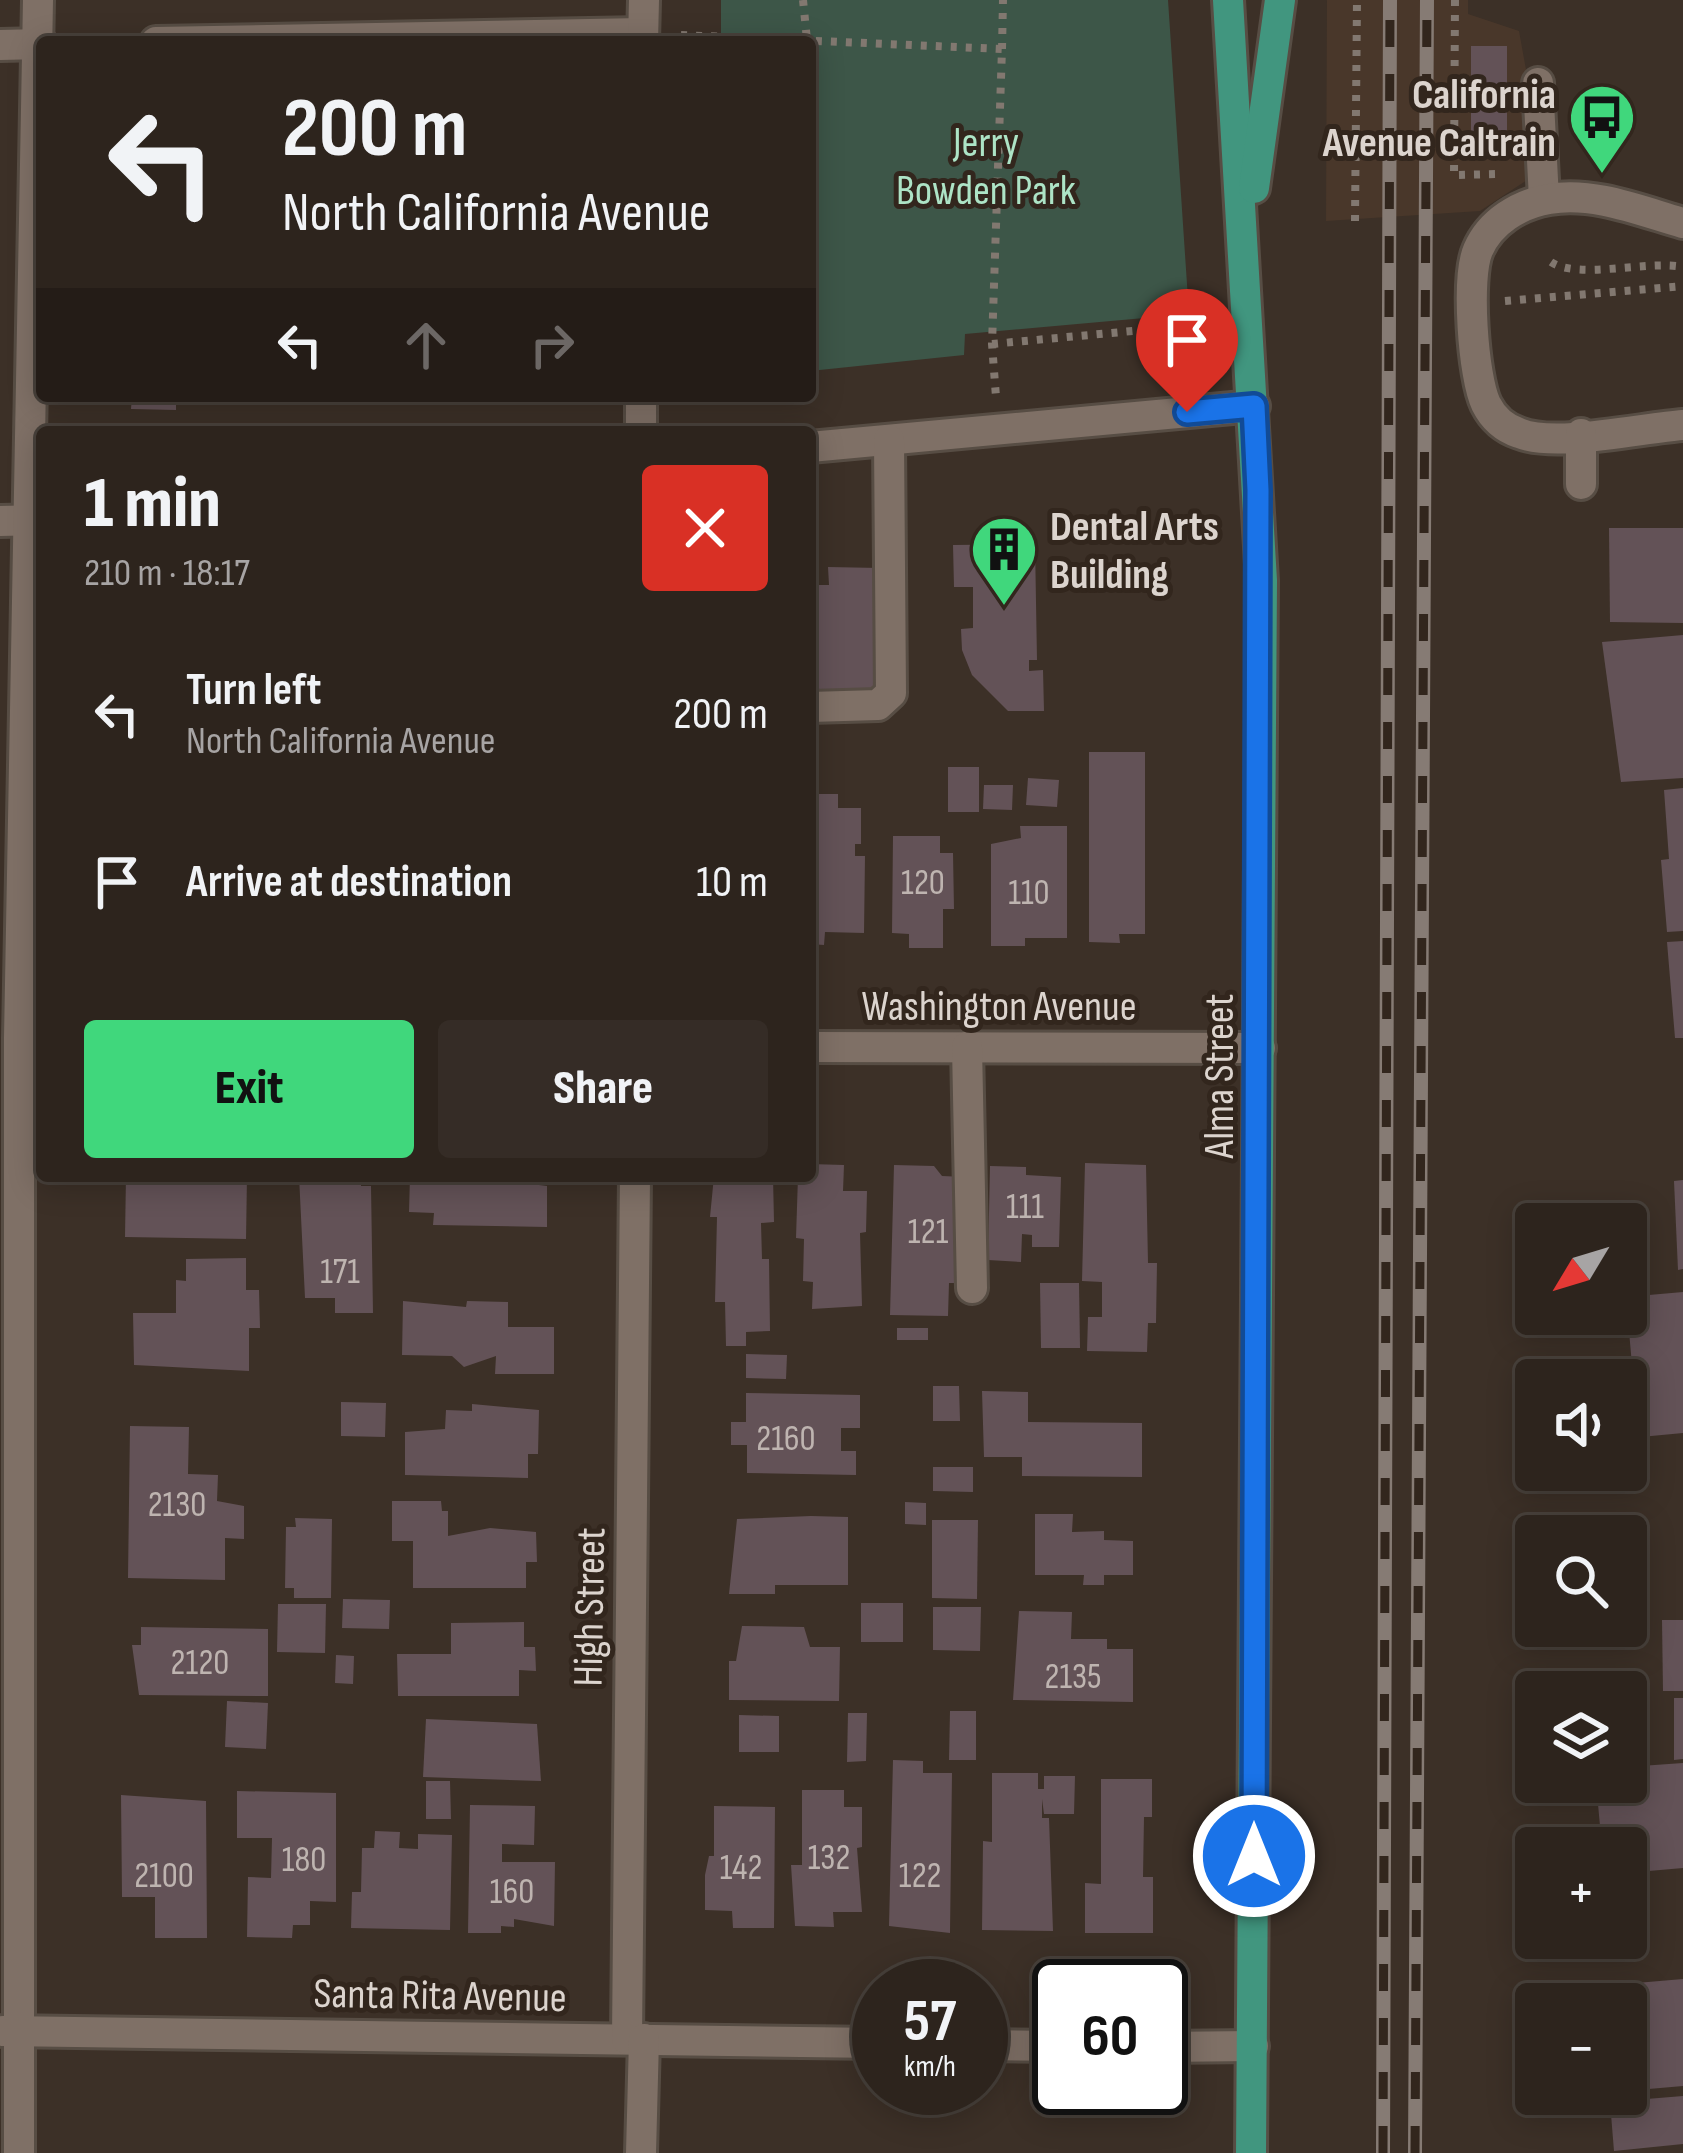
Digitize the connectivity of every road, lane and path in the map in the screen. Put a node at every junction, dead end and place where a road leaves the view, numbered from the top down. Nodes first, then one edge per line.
1 (38, 0) edge
2 (644, 0) edge
3 (803, 0) edge
4 (1003, 0) edge
5 (1228, 0) edge
6 (1280, 0) edge
7 (1357, 0) edge
8 (1455, 0) edge
9 (40, 36) edge
10 (643, 36) edge
11 (807, 36) edge
12 (816, 41) edge
13 (36, 44) edge
14 (0, 45) edge
15 (1002, 50) junction
16 (1538, 83) dead end
17 (1454, 96) junction
18 (1471, 96) dead end
19 (36, 163) edge
20 (1511, 173) dead end
21 (1544, 199) junction
22 (1355, 221) dead end
23 (1683, 223) edge
24 (1245, 253) junction
25 (1551, 262) dead end
26 (1683, 267) edge
27 (1683, 286) edge
28 (1502, 301) dead end
29 (1176, 327) dead end
30 (992, 344) junction
31 (1254, 406) junction
32 (1683, 425) edge
33 (998, 428) junction
34 (1581, 434) junction
35 (889, 440) junction
36 (816, 446) edge
37 (1581, 484) dead end
38 (24, 521) edge
39 (816, 707) edge
40 (20, 1038) edge
41 (816, 1047) edge
42 (967, 1047) junction
43 (1260, 1048) junction
44 (635, 1182) edge
45 (972, 1288) dead end
46 (10, 2030) edge
47 (635, 2039) junction
48 (852, 2043) edge
49 (1253, 2046) junction
50 (1188, 2047) edge
51 (19, 2153) edge
52 (640, 2153) edge
53 (1251, 2153) edge

1 - 9 street
2 - 10 street
3 - 11 path
4 - 15 path
5 - 24 main road, Alma Street
6 - 24 main road
7 - 22 path
8 - 17 path
12 - 15 path
13 - 14 street
15 - 30 path
16 - 21 street
17 - 18 path
17 - 20 path
19 - 38 street
21 - 23 street
21 - 34 street
24 - 31 main road, Alma Street
25 - 26 path
27 - 28 path
29 - 30 path
30 - 33 path
31 - 33 street
31 - 43 main road, Alma Street
32 - 34 street
33 - 35 street
34 - 37 street
35 - 36 street
35 - 39 street
38 - 40 street
40 - 46 street
41 - 42 street, Washington Avenue
42 - 43 street, Washington Avenue
42 - 45 street
43 - 49 main road, Alma Street
44 - 47 street, High Street
46 - 47 street, Santa Rita Avenue
46 - 51 street
47 - 48 street, Santa Rita Avenue
47 - 52 street, High Street
49 - 50 street
49 - 53 main road, Alma Street

